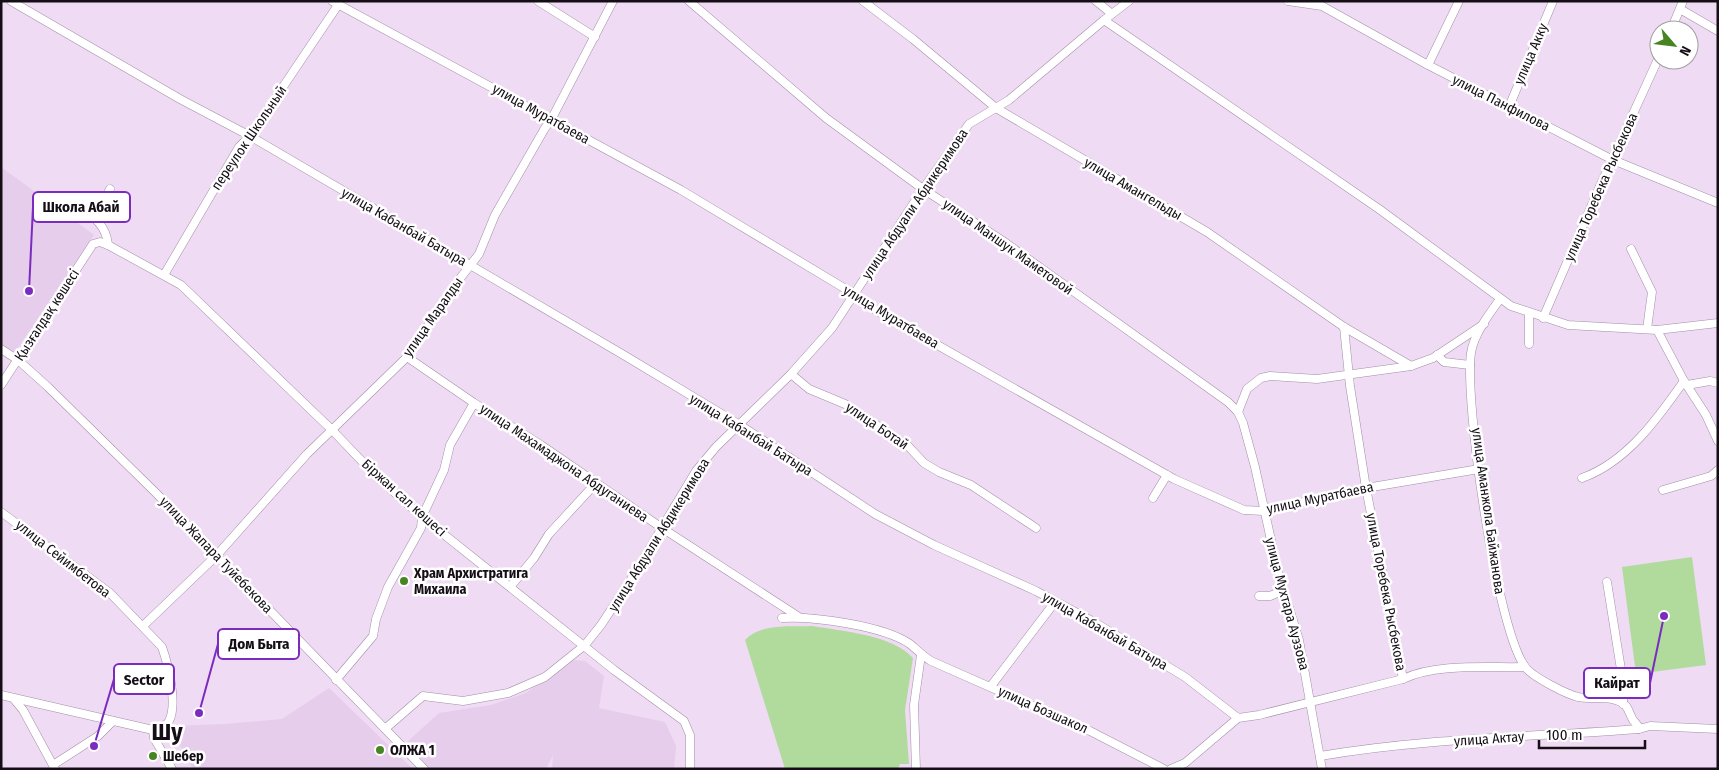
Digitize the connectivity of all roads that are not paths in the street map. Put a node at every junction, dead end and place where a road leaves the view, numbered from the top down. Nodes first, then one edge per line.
1 (11, 1) edge
2 (538, 1) edge
3 (613, 1) edge
4 (689, 1) edge
5 (863, 1) edge
6 (1096, 1) edge
7 (1130, 1) edge
8 (1288, 1) edge
9 (1459, 1) edge
10 (1554, 1) edge
11 (335, 3) edge
12 (1682, 5) edge
13 (1112, 14) junction
14 (1104, 20) junction
15 (1675, 20) edge
16 (1718, 30) edge
17 (595, 37) junction
18 (1428, 65) junction
19 (1653, 70) edge
20 (1509, 107) junction
21 (996, 108) junction
22 (551, 120) junction
23 (250, 136) junction
24 (1613, 160) junction
25 (110, 188) dead end
26 (923, 189) junction
27 (70, 201) dead end
28 (1718, 203) edge
29 (94, 218) junction
30 (93, 244) joint
31 (108, 245) junction
32 (1631, 249) dead end
33 (470, 266) junction
34 (164, 275) junction
35 (854, 294) junction
36 (1500, 299) junction
37 (1529, 313) junction
38 (1543, 318) junction
39 (1718, 323) edge
40 (1484, 324) junction
41 (1344, 327) junction
42 (1647, 329) junction
43 (1657, 330) junction
44 (1529, 344) dead end
45 (1, 349) edge
46 (1437, 355) junction
47 (406, 357) junction
48 (18, 360) junction
49 (1470, 365) junction
50 (1411, 366) junction
51 (791, 374) junction
52 (1350, 375) junction
53 (1686, 383) junction
54 (1718, 383) edge
55 (1, 385) edge
56 (474, 403) junction
57 (1238, 412) junction
58 (740, 425) junction
59 (332, 430) junction
60 (1718, 441) edge
61 (1479, 469) junction
62 (1718, 470) edge
63 (1167, 475) junction
64 (1582, 478) dead end
65 (596, 483) junction
66 (1366, 488) junction
67 (1663, 490) dead end
68 (1153, 498) dead end
69 (1264, 511) junction
70 (1, 512) edge
71 (422, 517) junction
72 (662, 528) junction
73 (1036, 528) dead end
74 (216, 555) junction
75 (1607, 582) dead end
76 (511, 586) junction
77 (1284, 590) junction
78 (1258, 596) dead end
79 (1055, 602) junction
80 (799, 617) junction
81 (782, 618) dead end
82 (143, 626) junction
83 (585, 645) junction
84 (921, 655) junction
85 (1525, 667) junction
86 (1403, 679) junction
87 (336, 680) junction
88 (991, 686) junction
89 (1, 694) edge
90 (13, 698) junction
91 (1311, 701) junction
92 (1623, 704) junction
93 (1238, 718) junction
94 (114, 721) junction
95 (386, 728) junction
96 (1639, 728) junction
97 (1718, 729) edge
98 (153, 730) junction
99 (1320, 756) junction
100 (54, 767) edge
101 (172, 769) edge
102 (424, 769) edge
103 (690, 769) edge
104 (916, 769) edge
105 (1164, 769) edge
106 (1171, 769) edge
107 (1322, 769) edge

1 - 23 street, улица Кабанбай Батыра
2 - 17 street
3 - 17 street, улица Маралды
4 - 26 street, улица Маншук Маметовой
5 - 21 street, улица Амангельды
6 - 13 street
7 - 13 street, улица Абдуали Абдикеримова
8 - 18 street, улица Панфилова
9 - 18 street
10 - 20 street, улица Акку
11 - 22 street, улица Муратбаева
11 - 23 street, переулок Школьный
12 - 15 street
12 - 16 street
13 - 14 street, улица Абдуали Абдикеримова
14 - 21 street, улица Абдуали Абдикеримова
14 - 36 street
17 - 22 street, улица Маралды
18 - 20 street, улица Панфилова
19 - 24 street, улица Торебека Рысбекова
20 - 24 street, улица Панфилова
21 - 26 street, улица Абдуали Абдикеримова
21 - 41 street, улица Амангельды
22 - 33 street, улица Маралды
22 - 35 street, улица Муратбаева
23 - 33 street, улица Кабанбай Батыра
23 - 34 street, переулок Школьный
24 - 28 street, улица Панфилова
24 - 38 street, улица Торебека Рысбекова
25 - 29 street
26 - 35 street, улица Абдуали Абдикеримова
26 - 57 street, улица Маншук Маметовой
27 - 29 street
29 - 31 street
30 - 31 street, Біржан сал көшесі
30 - 48 street, Қызғалдақ көшесі
31 - 34 street, Біржан сал көшесі
32 - 42 street
33 - 47 street, улица Маралды
33 - 58 street, улица Кабанбай Батыра
34 - 59 street, Біржан сал көшесі
35 - 51 street, улица Абдуали Абдикеримова
35 - 63 street, улица Муратбаева
36 - 37 street
36 - 40 street, улица Аманжола Байжанова
37 - 38 street
37 - 44 street
38 - 42 street
39 - 43 street
40 - 46 street
40 - 49 street, улица Аманжола Байжанова
41 - 50 street, улица Амангельды
41 - 52 street, улица Торебека Рысбекова
42 - 43 street
43 - 53 street
45 - 48 street, улица Жапара Туйебекова
46 - 49 street
46 - 50 street
47 - 56 street, улица Махамаджона Абдуганиева
47 - 59 street, улица Маралды
48 - 55 street, Қызғалдақ көшесі
48 - 74 street, улица Жапара Туйебекова
49 - 61 street, улица Аманжола Байжанова
50 - 52 street
51 - 58 street, улица Абдуали Абдикеримова
51 - 73 street, улица Ботай
52 - 57 street
52 - 66 street, улица Торебека Рысбекова
53 - 54 street
53 - 60 street
53 - 64 street
56 - 65 street, улица Махамаджона Абдуганиева
56 - 71 street
57 - 69 street, улица Мухтара Ауэзова
58 - 72 street, улица Абдуали Абдикеримова
58 - 79 street, улица Кабанбай Батыра
59 - 71 street, Біржан сал көшесі
59 - 74 street, улица Маралды
61 - 66 street, улица Муратбаева
61 - 85 street, улица Аманжола Байжанова
62 - 67 street
63 - 68 street
63 - 69 street, улица Муратбаева
65 - 72 street, улица Махамаджона Абдуганиева
65 - 76 street
66 - 69 street, улица Муратбаева
66 - 86 street, улица Торебека Рысбекова
69 - 77 street, улица Мухтара Ауэзова
70 - 82 street, улица Сейимбетова
71 - 76 street, Біржан сал көшесі
71 - 87 street
72 - 80 street, улица Махамаджона Абдуганиева
72 - 83 street, улица Абдуали Абдикеримова
74 - 82 street, улица Маралды
74 - 87 street, улица Жапара Туйебекова
75 - 92 street
76 - 83 street, Біржан сал көшесі
77 - 78 street
77 - 91 street, улица Мухтара Ауэзова
79 - 88 street
79 - 93 street, улица Кабанбай Батыра
80 - 81 street
80 - 84 street, улица Бозшакол
82 - 98 street, улица Сейимбетова
83 - 95 street, улица Абдуали Абдикеримова
83 - 103 street, Біржан сал көшесі
84 - 88 street, улица Бозшакол
84 - 104 street
85 - 86 street
85 - 92 street
86 - 91 street
87 - 95 street, улица Жапара Туйебекова
88 - 105 street, улица Бозшакол
89 - 90 street
90 - 94 street
90 - 100 street
91 - 93 street
91 - 99 street, улица Мухтара Ауэзова
92 - 96 street
93 - 106 street
94 - 98 street
94 - 100 street
95 - 102 street, улица Жапара Туйебекова
96 - 97 street, улица Актау
96 - 99 street, улица Актау
98 - 101 street
99 - 107 street, улица Мухтара Ауэзова

